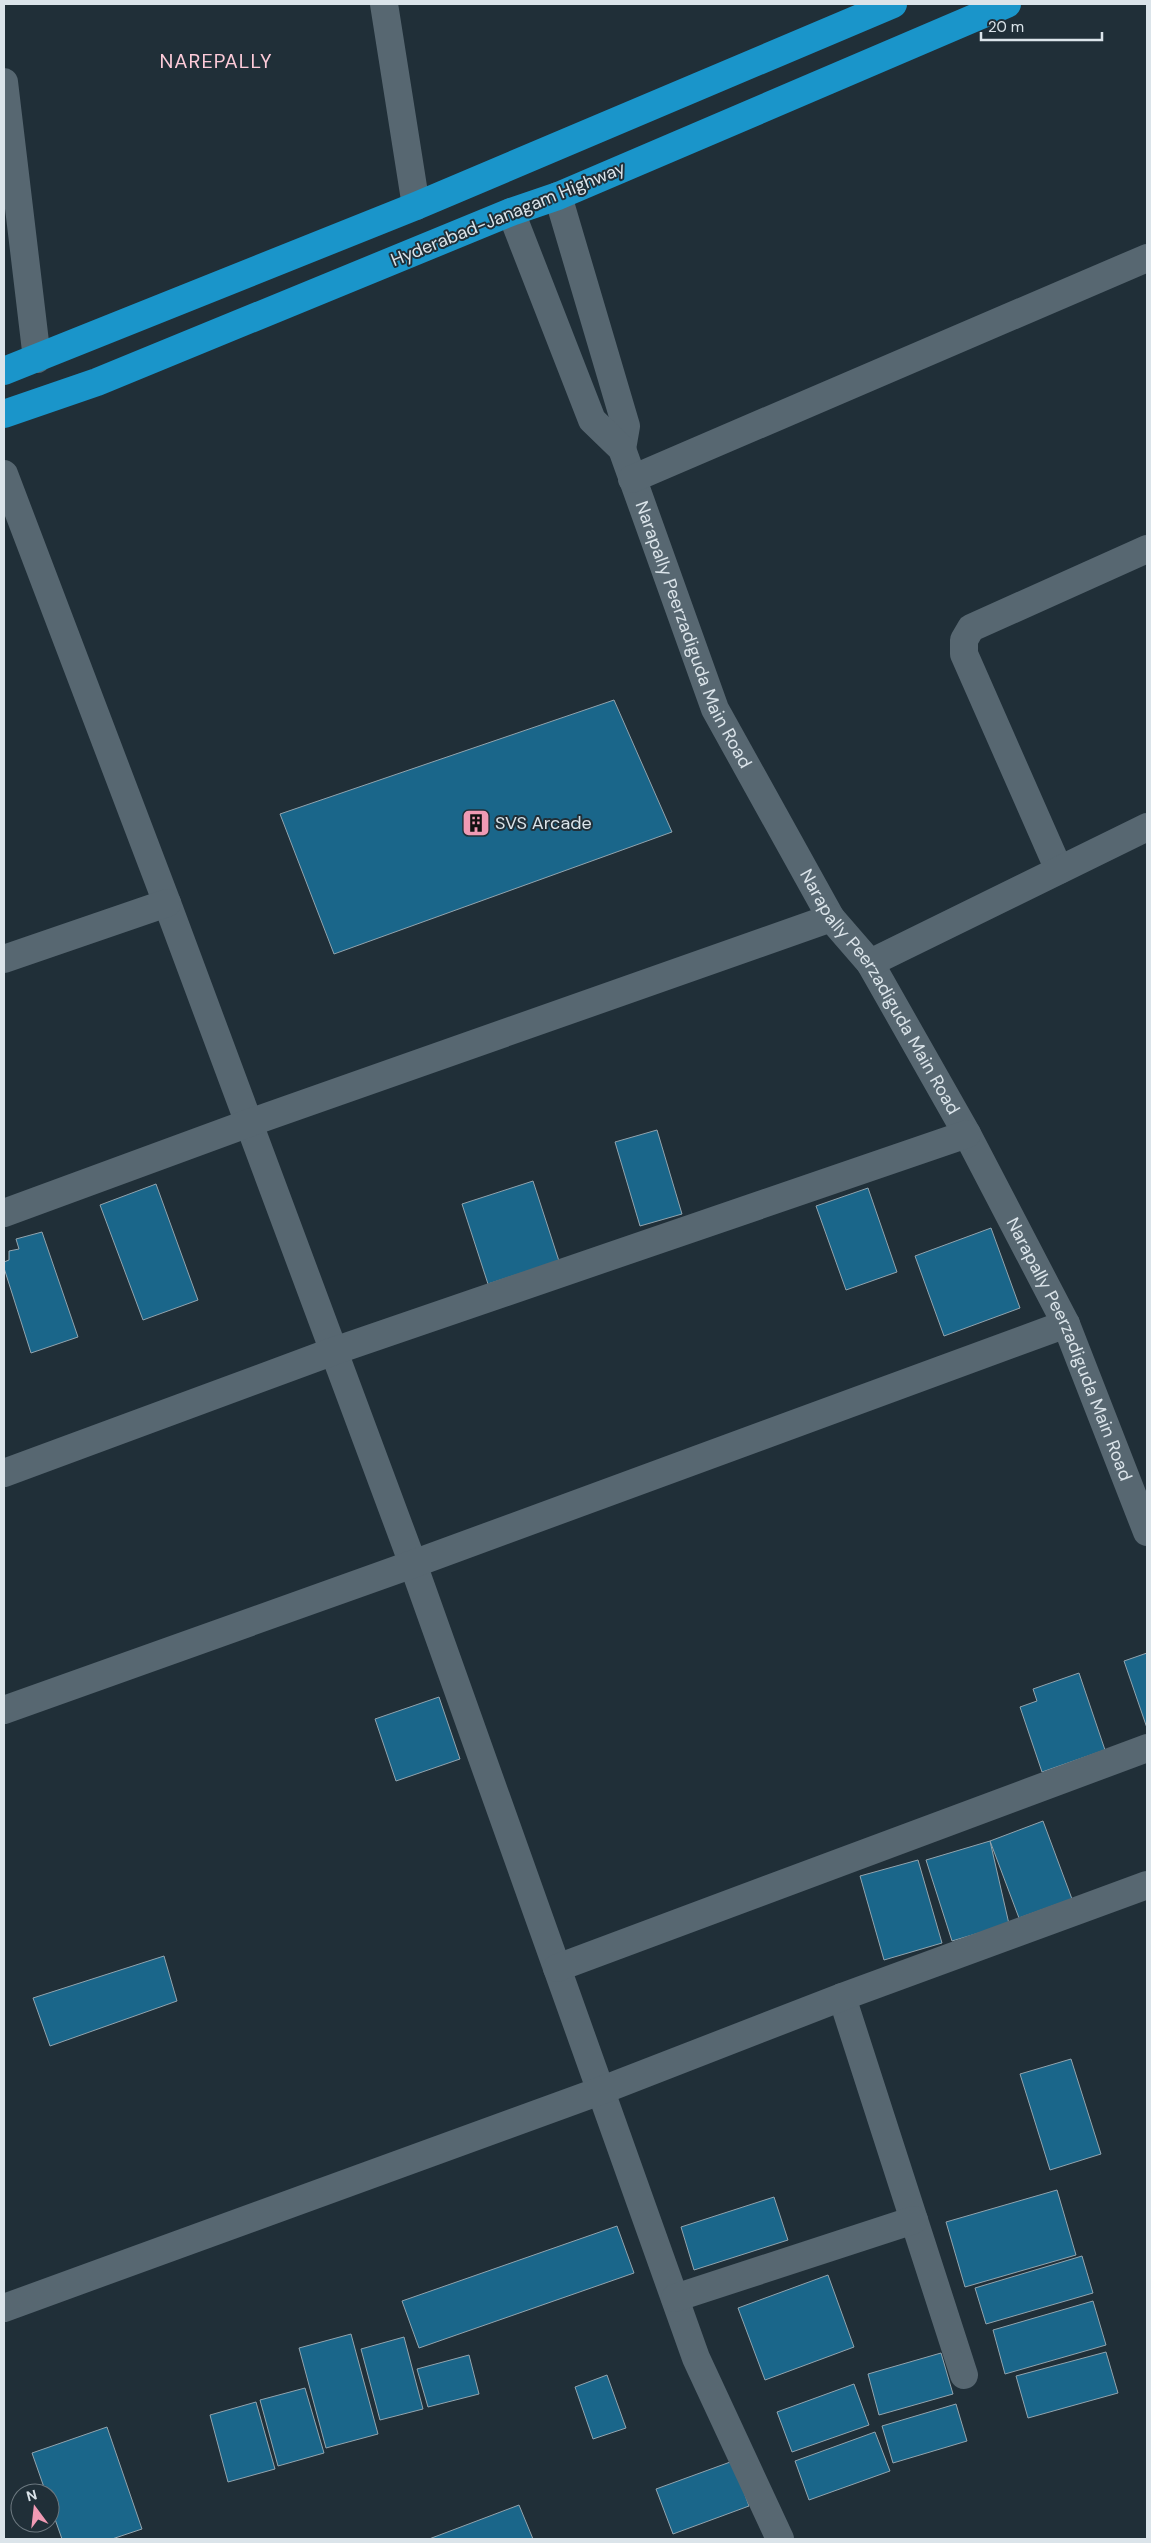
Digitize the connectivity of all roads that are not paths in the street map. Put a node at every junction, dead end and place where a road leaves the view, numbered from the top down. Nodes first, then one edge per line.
1 (384, 4) edge
2 (893, 4) edge
3 (1007, 4) edge
4 (4, 82) edge
5 (558, 196) junction
6 (416, 206) junction
7 (511, 212) junction
8 (1147, 258) edge
9 (37, 359) junction
10 (4, 371) edge
11 (4, 414) edge
12 (622, 449) junction
13 (4, 474) edge
14 (632, 479) junction
15 (1147, 549) edge
16 (1147, 827) edge
17 (1058, 870) junction
18 (167, 903) junction
19 (831, 918) junction
20 (4, 959) edge
21 (870, 963) junction
22 (250, 1123) junction
23 (967, 1134) junction
24 (4, 1213) edge
25 (1066, 1324) junction
26 (334, 1351) junction
27 (4, 1473) edge
28 (1147, 1532) edge
29 (413, 1564) junction
30 (4, 1710) edge
31 (1147, 1748) edge
32 (1147, 1885) edge
33 (557, 1968) junction
34 (842, 1997) junction
35 (600, 2091) junction
36 (914, 2220) junction
37 (675, 2298) junction
38 (4, 2308) edge
39 (964, 2375) dead end
40 (780, 2539) edge

1 - 6 street
2 - 6 highway
3 - 5 highway, Hyderabad-Janagam Highway
4 - 9 street
5 - 7 highway, Hyderabad-Janagam Highway
5 - 12 street, Narapally Peerzadiguda Main Road
6 - 9 highway
7 - 11 highway, Hyderabad-Janagam Highway
7 - 12 street, Narapally Peerzadiguda Main Road
8 - 14 street
9 - 10 highway
12 - 14 street, Narapally Peerzadiguda Main Road
13 - 18 street
14 - 19 street, Narapally Peerzadiguda Main Road
15 - 17 street
16 - 17 street
17 - 21 street
18 - 20 street
18 - 22 street
19 - 21 street, Narapally Peerzadiguda Main Road
19 - 22 street
21 - 23 street, Narapally Peerzadiguda Main Road
22 - 24 street
22 - 26 street
23 - 25 street, Narapally Peerzadiguda Main Road
23 - 26 street
25 - 28 street, Narapally Peerzadiguda Main Road
25 - 29 street
26 - 27 street
26 - 29 street
29 - 30 street
29 - 33 street
31 - 33 street
32 - 34 street
33 - 35 street
34 - 35 street
34 - 36 street
35 - 37 street
35 - 38 street
36 - 37 street
36 - 39 street
37 - 40 street

